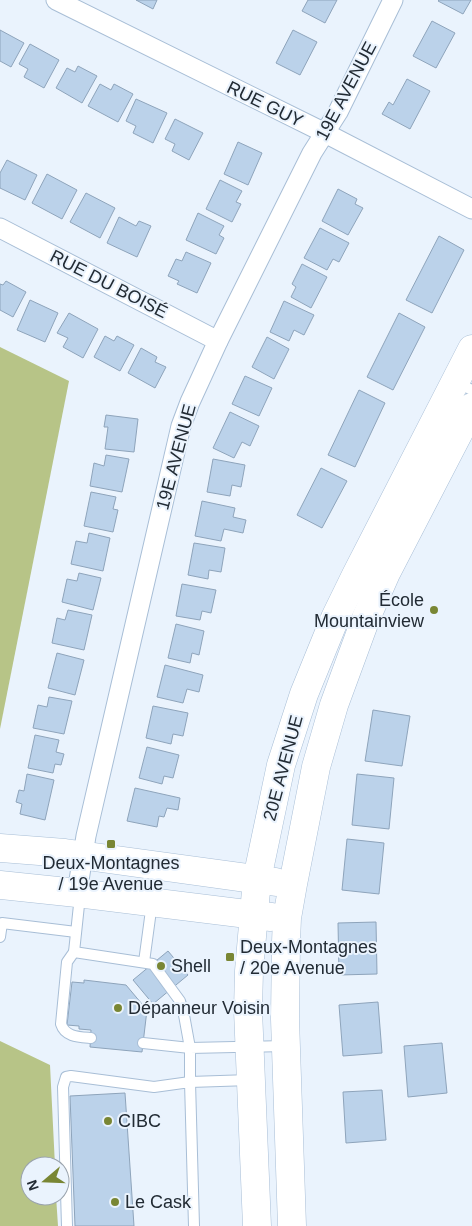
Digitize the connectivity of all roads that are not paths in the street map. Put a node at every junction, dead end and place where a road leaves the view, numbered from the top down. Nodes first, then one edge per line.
1 (393, 0) edge
2 (66, 2) edge
3 (325, 133) junction
4 (472, 209) edge
5 (0, 228) edge
6 (218, 341) junction
7 (472, 349) edge
8 (463, 386) edge
9 (472, 407) edge
10 (0, 848) edge
11 (83, 856) junction
12 (257, 879) junction
13 (292, 884) junction
14 (0, 885) edge
15 (77, 892) junction
16 (152, 902) junction
17 (253, 915) junction
18 (287, 918) junction
19 (76, 932) junction
20 (0, 937) edge
21 (74, 952) junction
22 (144, 962) junction
23 (90, 1038) dead end
24 (143, 1043) dead end
25 (285, 1046) junction
26 (250, 1047) junction
27 (190, 1048) junction
28 (252, 1080) junction
29 (190, 1082) junction
30 (66, 1226) edge
31 (194, 1226) edge
32 (257, 1226) edge
33 (292, 1226) edge

1 - 3 street, 19E AVENUE
2 - 3 street, RUE GUY
3 - 4 street, RUE GUY
3 - 6 street, 19E AVENUE
5 - 6 street, RUE DU BOISÉ
6 - 11 street, 19E AVENUE
7 - 8 street, 20E AVENUE
8 - 12 street, 20E AVENUE
9 - 13 street, 20E AVENUE
10 - 11 street
11 - 12 street
11 - 15 street, 19E AVENUE
12 - 13 street
12 - 17 street, 20E AVENUE
13 - 18 street, 20E AVENUE
14 - 15 street
15 - 16 street
15 - 19 lane
16 - 17 street
16 - 22 lane
17 - 18 street
17 - 26 street, 20E AVENUE
18 - 25 street, 20E AVENUE
19 - 20 lane
19 - 21 lane
21 - 22 lane
21 - 23 lane
22 - 27 lane
24 - 27 lane
25 - 26 lane
25 - 33 street, 20E AVENUE
26 - 27 lane
26 - 28 street, 20E AVENUE
27 - 29 lane
28 - 29 lane
28 - 32 street, 20E AVENUE
29 - 30 lane
29 - 31 lane

